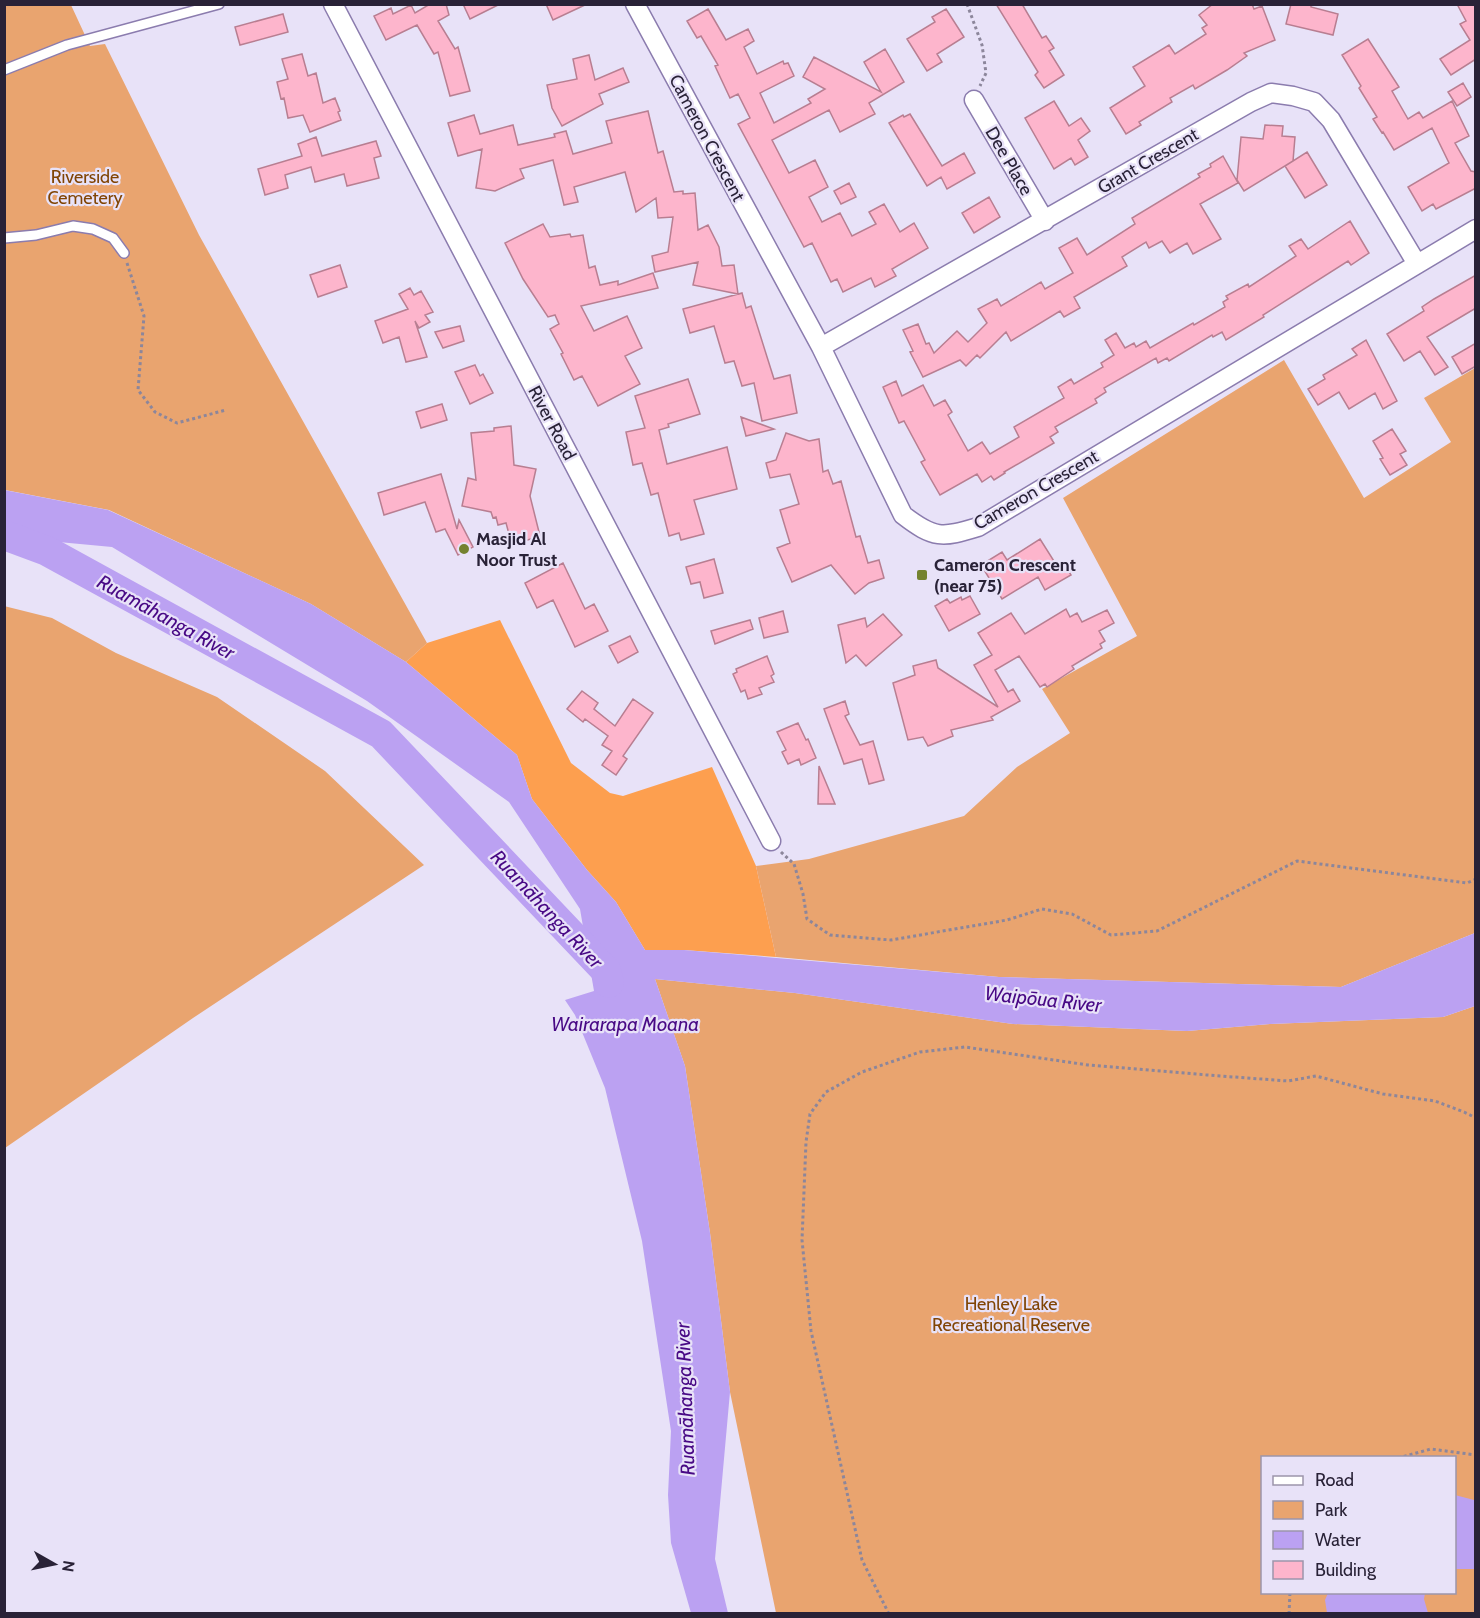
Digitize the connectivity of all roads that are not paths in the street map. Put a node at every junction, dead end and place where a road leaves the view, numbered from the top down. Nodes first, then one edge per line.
1 (219, 4) edge
2 (333, 4) edge
3 (635, 4) edge
4 (4, 70) edge
5 (974, 100) road end
6 (1045, 221) junction
7 (1476, 229) edge
8 (4, 238) edge
9 (124, 253) road end
10 (1416, 264) junction
11 (821, 347) junction
12 (771, 841) road end

1 - 4 lane
2 - 12 street, River Road
3 - 11 street, Cameron Crescent
5 - 6 street, Dee Place
6 - 10 street, Grant Crescent
6 - 11 street, Grant Crescent
7 - 10 street, Cameron Crescent
8 - 9 lane
10 - 11 street, Cameron Crescent

